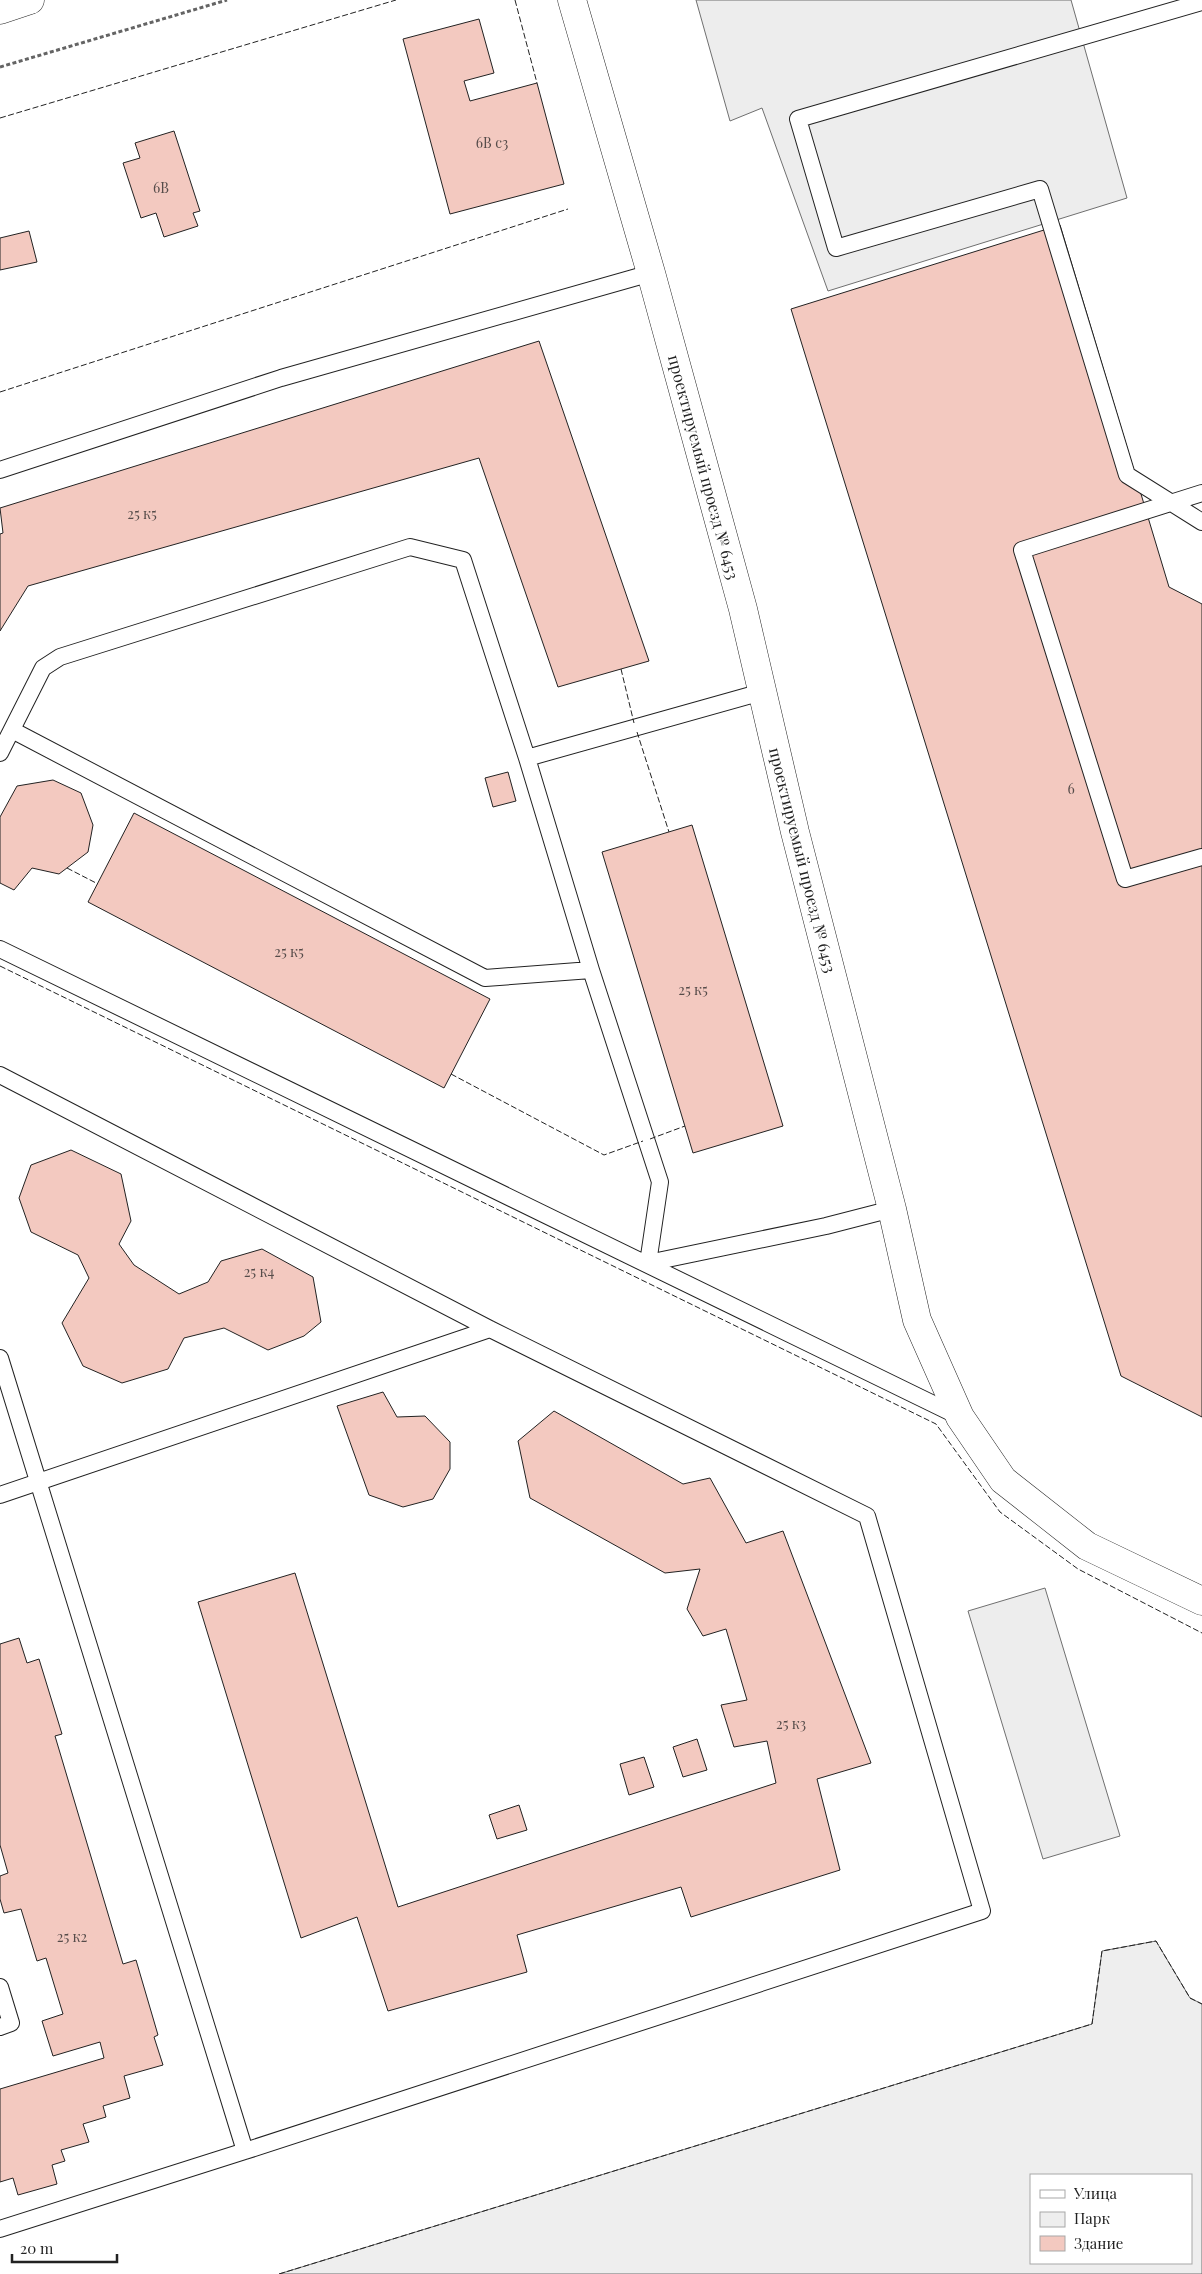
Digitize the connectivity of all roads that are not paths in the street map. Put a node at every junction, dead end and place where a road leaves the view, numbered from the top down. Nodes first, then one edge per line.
1 (30, 0) edge
2 (572, 0) edge
3 (1202, 2) edge
4 (0, 10) edge
5 (651, 273) junction
6 (0, 470) edge
7 (1202, 493) edge
8 (1202, 522) edge
9 (762, 692) junction
10 (12, 730) junction
11 (0, 753) edge
12 (527, 758) junction
13 (1202, 857) edge
14 (0, 948) edge
15 (591, 970) junction
16 (0, 1075) edge
17 (892, 1209) junction
18 (648, 1263) junction
19 (490, 1329) junction
20 (0, 1358) edge
21 (960, 1417) junction
22 (37, 1482) junction
23 (0, 1495) edge
24 (1202, 1601) edge
25 (0, 1987) edge
26 (0, 2026) edge
27 (245, 2151) junction
28 (0, 2229) edge

1 - 4 street
2 - 5 street, проектируемый проезд № 6453
3 - 8 lane
5 - 6 lane
5 - 9 street, проектируемый проезд № 6453
7 - 13 lane
9 - 12 lane
9 - 17 street, проектируемый проезд № 6453
10 - 11 lane
10 - 12 lane
10 - 15 lane
12 - 15 lane
14 - 18 lane
15 - 18 lane
16 - 19 lane
17 - 18 lane
17 - 21 street, проектируемый проезд № 6453
18 - 21 lane
19 - 22 lane
19 - 27 lane
20 - 22 lane
21 - 24 street, проектируемый проезд № 6453
22 - 23 lane
22 - 27 lane
25 - 26 lane
27 - 28 lane

